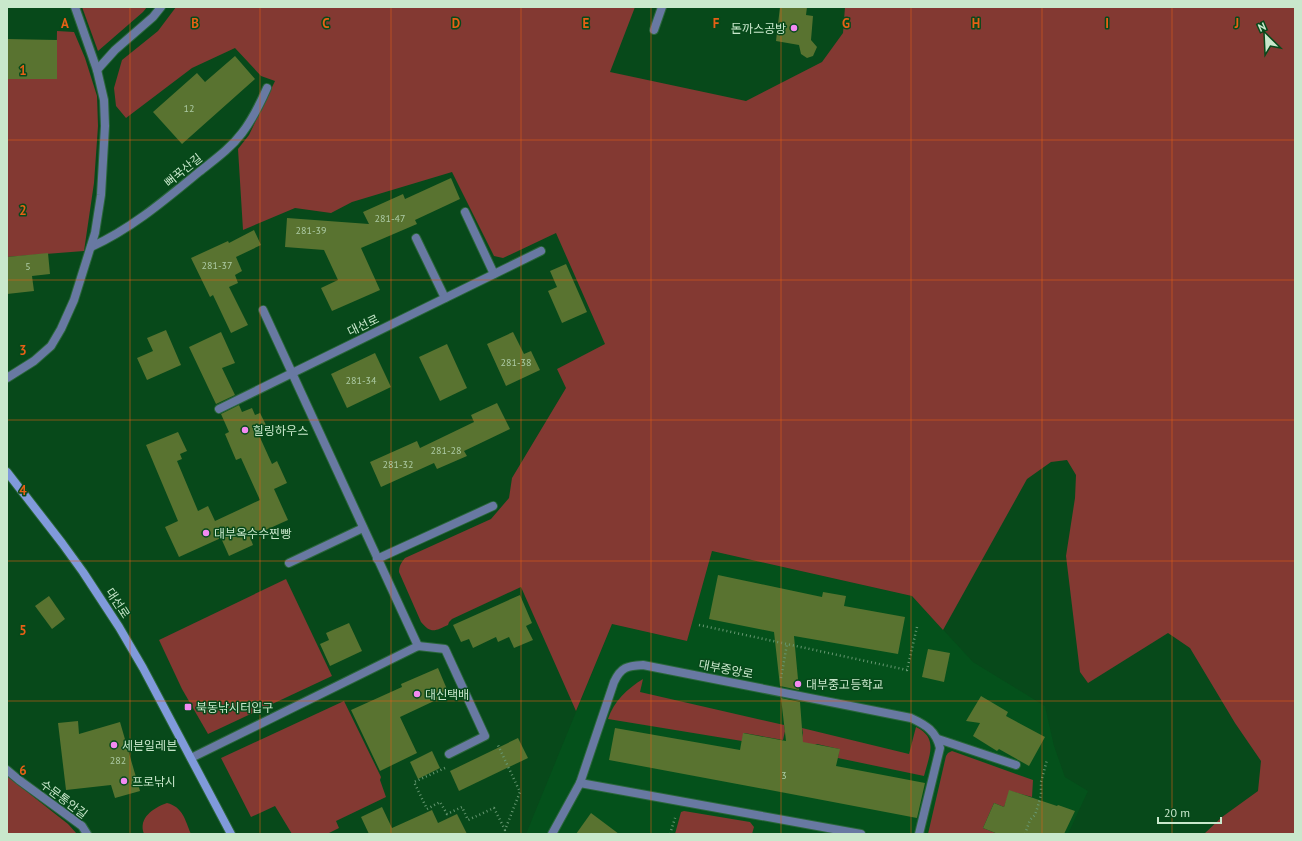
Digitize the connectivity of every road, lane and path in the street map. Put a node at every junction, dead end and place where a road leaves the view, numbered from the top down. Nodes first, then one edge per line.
1 (75, 7) edge
2 (161, 7) edge
3 (662, 7) edge
4 (654, 30) dead end
5 (97, 70) junction
6 (266, 88) dead end
7 (465, 212) dead end
8 (416, 238) dead end
9 (91, 247) junction
10 (541, 251) dead end
11 (494, 274) junction
12 (445, 298) junction
13 (263, 310) dead end
14 (292, 373) junction
15 (7, 378) edge
16 (219, 408) dead end
17 (7, 472) edge
18 (493, 506) dead end
19 (363, 528) junction
20 (377, 558) junction
21 (289, 563) dead end
22 (699, 625) dead end
23 (917, 627) dead end
24 (787, 644) junction
25 (418, 646) junction
26 (778, 692) junction
27 (485, 736) junction
28 (938, 739) junction
29 (451, 753) joint
30 (191, 758) junction
31 (1047, 760) dead end
32 (1016, 765) dead end
33 (7, 770) edge
34 (580, 783) junction
35 (680, 801) junction
36 (86, 834) edge
37 (231, 834) edge
38 (552, 834) edge
39 (670, 834) edge
40 (860, 834) edge
41 (919, 834) edge
42 (1024, 834) edge

1 - 5 street
2 - 5 street
3 - 4 street
5 - 9 street
6 - 9 street, 뻐꾹산길
7 - 11 street
8 - 12 street
9 - 15 street
10 - 11 street, 대선로
11 - 12 street, 대선로
12 - 14 street, 대선로
13 - 14 street
14 - 16 street, 대선로
14 - 19 street
17 - 30 street, 대선로
18 - 20 street
19 - 20 street
19 - 21 street
20 - 25 street
22 - 24 path
23 - 24 path
24 - 26 path
25 - 27 street
25 - 30 street
26 - 28 street, 대부중앙로
26 - 34 street, 대부중앙로
27 - 29 street
27 - 29 path
28 - 32 street, 대부중앙로
28 - 41 street
30 - 37 street, 대선로
31 - 42 path
33 - 36 street, 수문통안길
34 - 35 street
34 - 38 street, 대부중앙로
35 - 39 path
35 - 40 street

